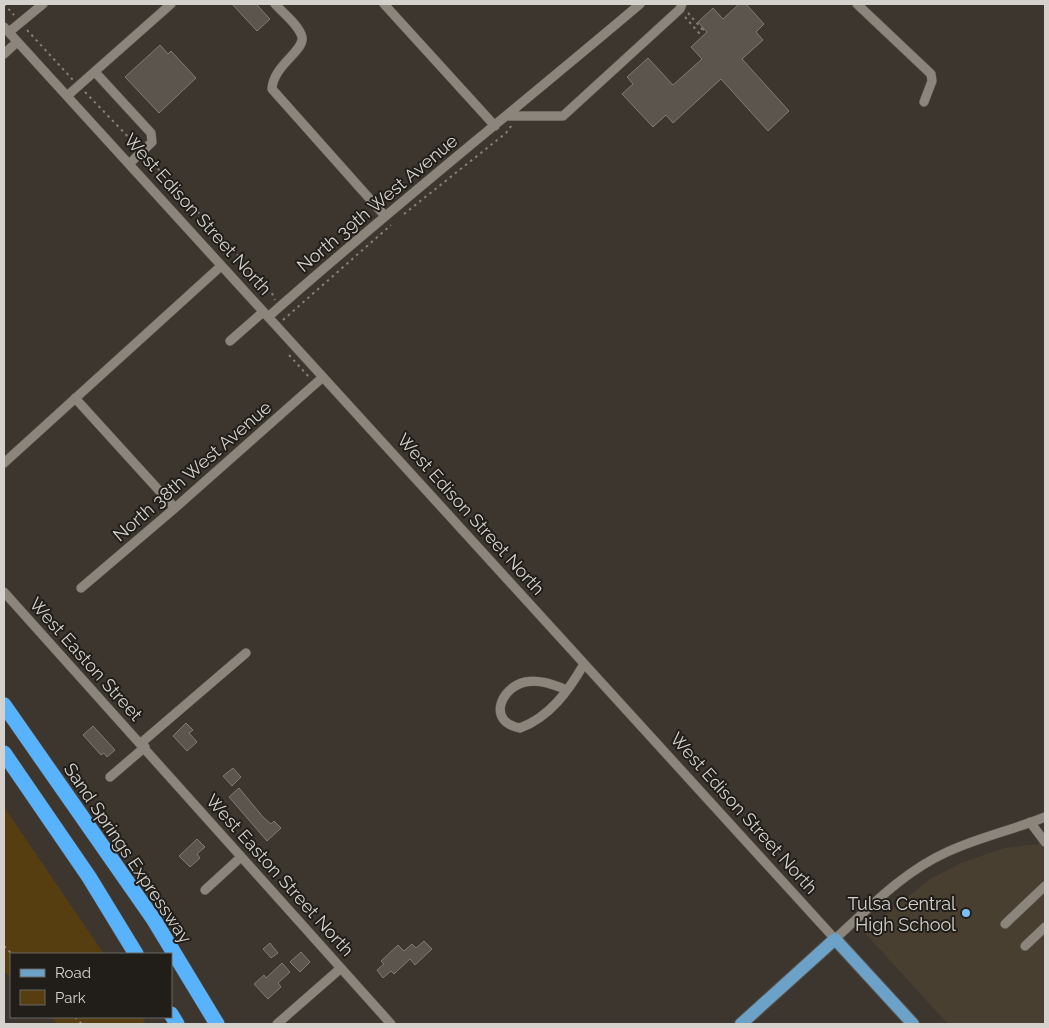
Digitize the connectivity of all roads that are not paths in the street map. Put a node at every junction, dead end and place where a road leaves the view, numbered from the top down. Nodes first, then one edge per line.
1 (43, 4) edge
2 (171, 4) edge
3 (274, 4) edge
4 (384, 4) edge
5 (640, 4) edge
6 (682, 4) edge
7 (856, 4) edge
8 (6, 30) edge
9 (17, 42) junction
10 (4, 54) edge
11 (95, 72) junction
12 (67, 96) junction
13 (924, 102) dead end
14 (511, 119) junction
15 (495, 126) junction
16 (129, 164) junction
17 (385, 216) junction
18 (222, 266) junction
19 (266, 314) junction
20 (230, 341) dead end
21 (323, 378) junction
22 (74, 398) junction
23 (4, 463) edge
24 (175, 508) junction
25 (81, 588) dead end
26 (4, 592) edge
27 (246, 653) dead end
28 (584, 664) junction
29 (567, 690) junction
30 (4, 705) edge
31 (143, 745) junction
32 (4, 753) edge
33 (110, 777) dead end
34 (1045, 817) edge
35 (1030, 822) junction
36 (1045, 842) edge
37 (241, 857) junction
38 (1045, 886) edge
39 (205, 890) dead end
40 (1006, 924) dead end
41 (1045, 927) edge
42 (835, 939) junction
43 (1025, 946) dead end
44 (135, 953) edge
45 (341, 968) junction
46 (217, 1024) edge
47 (277, 1024) edge
48 (391, 1024) edge
49 (741, 1024) edge
50 (912, 1024) edge

1 - 8 street
2 - 11 street
3 - 17 street
4 - 15 street
5 - 14 street, North 39th West Avenue
6 - 14 street
7 - 13 street
8 - 9 street, West Edison Street North
9 - 10 street
9 - 12 street, West Edison Street North
11 - 12 street
11 - 16 street
12 - 16 street, West Edison Street North
14 - 15 street, North 39th West Avenue
15 - 17 street, North 39th West Avenue
16 - 18 street, West Edison Street North
17 - 19 street, North 39th West Avenue
18 - 19 street, West Edison Street North
18 - 22 street
19 - 20 street, North 39th West Avenue
19 - 21 street, West Edison Street North
21 - 24 street, North 38th West Avenue
21 - 28 street, West Edison Street North
22 - 23 street
22 - 24 street
24 - 25 street, North 38th West Avenue
26 - 31 street, West Easton Street
27 - 31 street
28 - 29 street
28 - 42 street, West Edison Street North
29 - 29 street
30 - 46 highway, Sand Springs Expressway
31 - 33 street
31 - 37 street, West Easton Street North
32 - 44 highway
34 - 35 street
35 - 36 street
35 - 42 street
37 - 39 street
37 - 45 street, West Easton Street North
38 - 40 street
41 - 43 street
42 - 49 main road
42 - 50 main road, West Edison Street North
45 - 47 street
45 - 48 street, West Easton Street North

